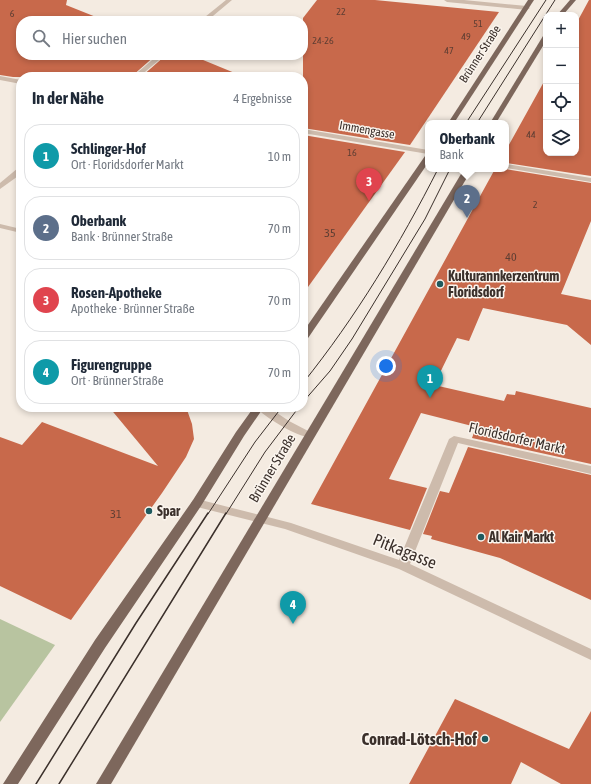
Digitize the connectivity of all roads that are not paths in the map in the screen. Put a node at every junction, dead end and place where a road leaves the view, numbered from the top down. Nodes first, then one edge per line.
1 (229, 0) edge
2 (447, 0) edge
3 (531, 0) edge
4 (573, 0) edge
5 (527, 8) junction
6 (563, 12) edge
7 (209, 16) edge
8 (543, 41) edge
9 (156, 60) edge
10 (141, 72) edge
11 (0, 78) edge
12 (16, 81) edge
13 (453, 120) edge
14 (495, 120) edge
15 (308, 132) edge
16 (425, 151) edge
17 (425, 162) edge
18 (509, 166) edge
19 (466, 172) edge
20 (16, 174) edge
21 (591, 180) edge
22 (0, 187) edge
23 (0, 226) edge
24 (16, 230) edge
25 (308, 332) edge
26 (256, 412) edge
27 (268, 412) edge
28 (308, 435) junction
29 (591, 470) edge
30 (197, 502) junction
31 (259, 520) junction
32 (403, 566) junction
33 (591, 655) edge
34 (10, 784) edge
35 (103, 784) edge

1 - 7 street
2 - 5 street
3 - 5 main road, Brünner Straße
4 - 6 main road
5 - 13 main road, Brünner Straße
8 - 14 main road
9 - 10 street
11 - 12 street
15 - 16 street, Immengasse
17 - 25 main road
18 - 21 street
19 - 28 main road, Brünner Straße
20 - 22 street
23 - 24 street
26 - 30 main road
27 - 28 street
28 - 31 main road, Brünner Straße
29 - 32 street, Floridsdorfer Markt
30 - 31 street, Pitkagasse
30 - 34 main road
31 - 32 street, Pitkagasse
31 - 35 main road, Brünner Straße
32 - 33 street, Pitkagasse

